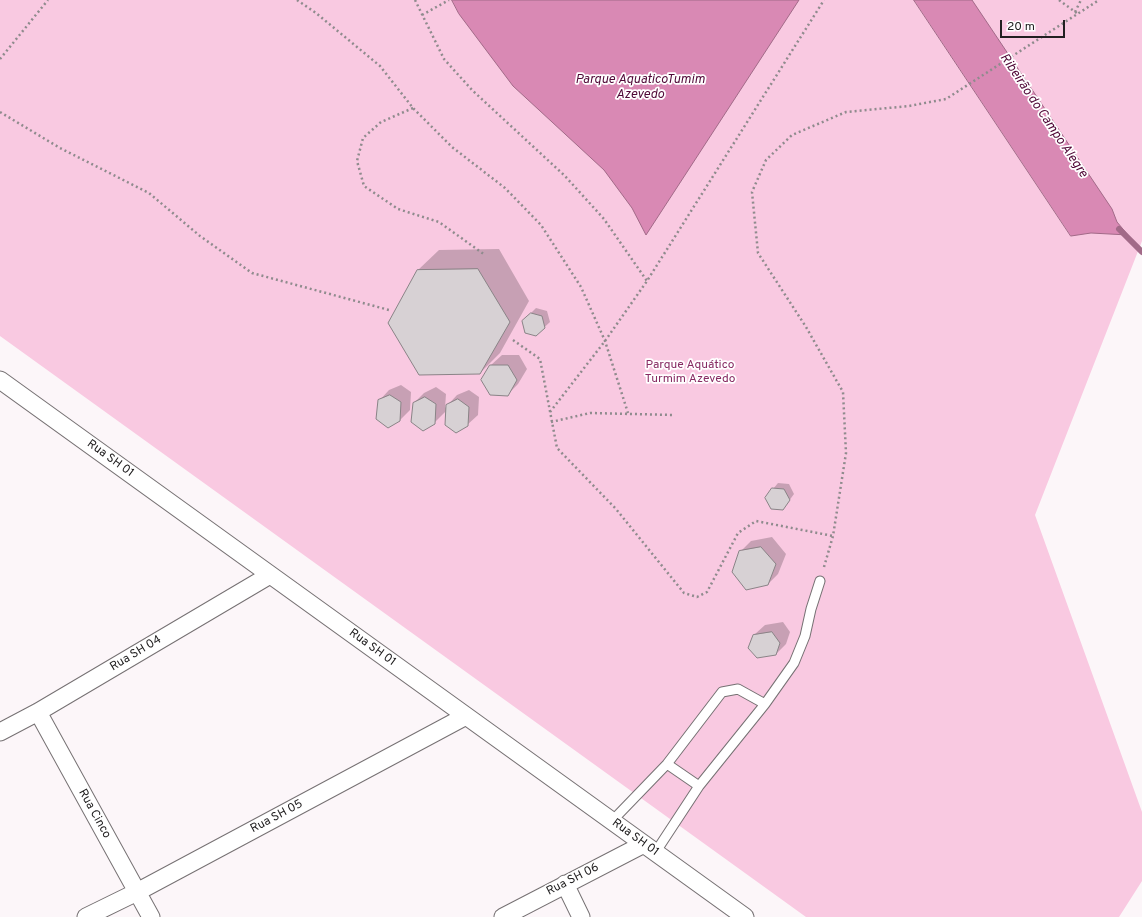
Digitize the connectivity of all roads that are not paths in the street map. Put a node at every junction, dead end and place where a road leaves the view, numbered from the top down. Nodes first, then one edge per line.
1 (0, 380) edge
2 (270, 575) junction
3 (820, 581) road end
4 (765, 704) junction
5 (38, 712) junction
6 (466, 716) junction
7 (0, 732) edge
8 (667, 764) junction
9 (699, 786) junction
10 (612, 821) junction
11 (650, 848) junction
12 (565, 884) junction
13 (137, 892) junction
14 (86, 917) edge
15 (151, 917) edge
16 (503, 917) edge
17 (581, 917) edge
18 (745, 917) edge

1 - 2 street, Rua SH 01
2 - 5 street, Rua SH 04
2 - 6 street, Rua SH 01
3 - 4 lane
4 - 8 lane
4 - 9 lane
5 - 7 street, Rua SH 04
5 - 13 street, Rua Cinco
6 - 10 street, Rua SH 01
6 - 13 street, Rua SH 05
8 - 9 lane
8 - 10 lane
9 - 11 lane
10 - 11 street, Rua SH 01
11 - 12 street, Rua SH 06
11 - 18 street, Rua SH 01
12 - 16 street, Rua SH 06
12 - 17 street
13 - 14 street, Rua SH 05
13 - 15 street, Rua Cinco

